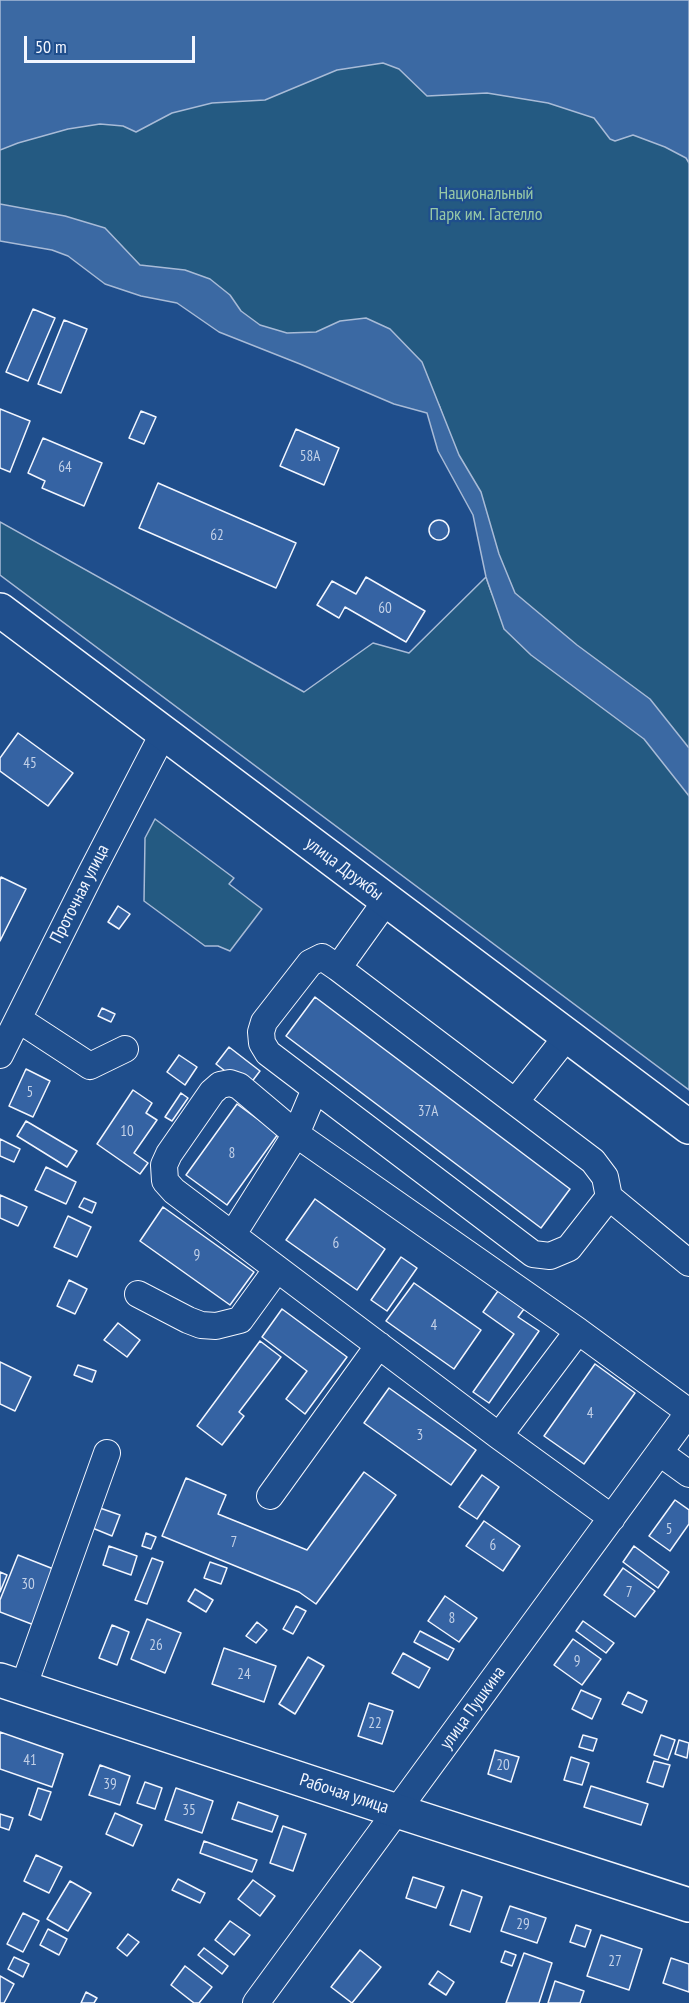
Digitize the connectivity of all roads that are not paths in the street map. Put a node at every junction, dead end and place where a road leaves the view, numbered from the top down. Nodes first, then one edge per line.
1 (0, 610) edge
2 (163, 734) junction
3 (386, 901) junction
4 (338, 968) junction
5 (18, 1019) junction
6 (568, 1035) junction
7 (125, 1049) dead end
8 (0, 1055) edge
9 (315, 1089) junction
10 (516, 1101) junction
11 (689, 1127) edge
12 (296, 1134) junction
13 (609, 1197) junction
14 (233, 1234) junction
15 (689, 1263) edge
16 (277, 1269) junction
17 (138, 1294) dead end
18 (578, 1331) junction
19 (379, 1345) junction
20 (689, 1412) edge
21 (499, 1436) junction
22 (107, 1453) dead end
23 (660, 1453) junction
24 (689, 1474) edge
25 (270, 1496) dead end
26 (612, 1518) junction
27 (11, 1684) edge
28 (396, 1811) junction
29 (689, 1905) edge
30 (256, 2003) edge

1 - 2 main road, улица Дружбы
2 - 3 main road, улица Дружбы
2 - 5 street, Проточная улица
3 - 4 street
3 - 6 main road, улица Дружбы
4 - 9 street
4 - 10 street
5 - 7 street
5 - 8 street, Проточная улица
6 - 10 street
6 - 11 main road, улица Дружбы
9 - 12 street
9 - 13 street
10 - 13 street
12 - 14 street
12 - 14 street
12 - 18 street
13 - 15 street
14 - 16 street
16 - 17 street
16 - 19 street
18 - 20 street
18 - 21 street
19 - 21 street
19 - 25 street
20 - 23 street, улица Пушкина
21 - 26 street
22 - 27 street
23 - 24 street
23 - 26 street, улица Пушкина
26 - 28 street, улица Пушкина
27 - 28 main road, Рабочая улица
28 - 29 main road, Рабочая улица
28 - 30 street, улица Пушкина

